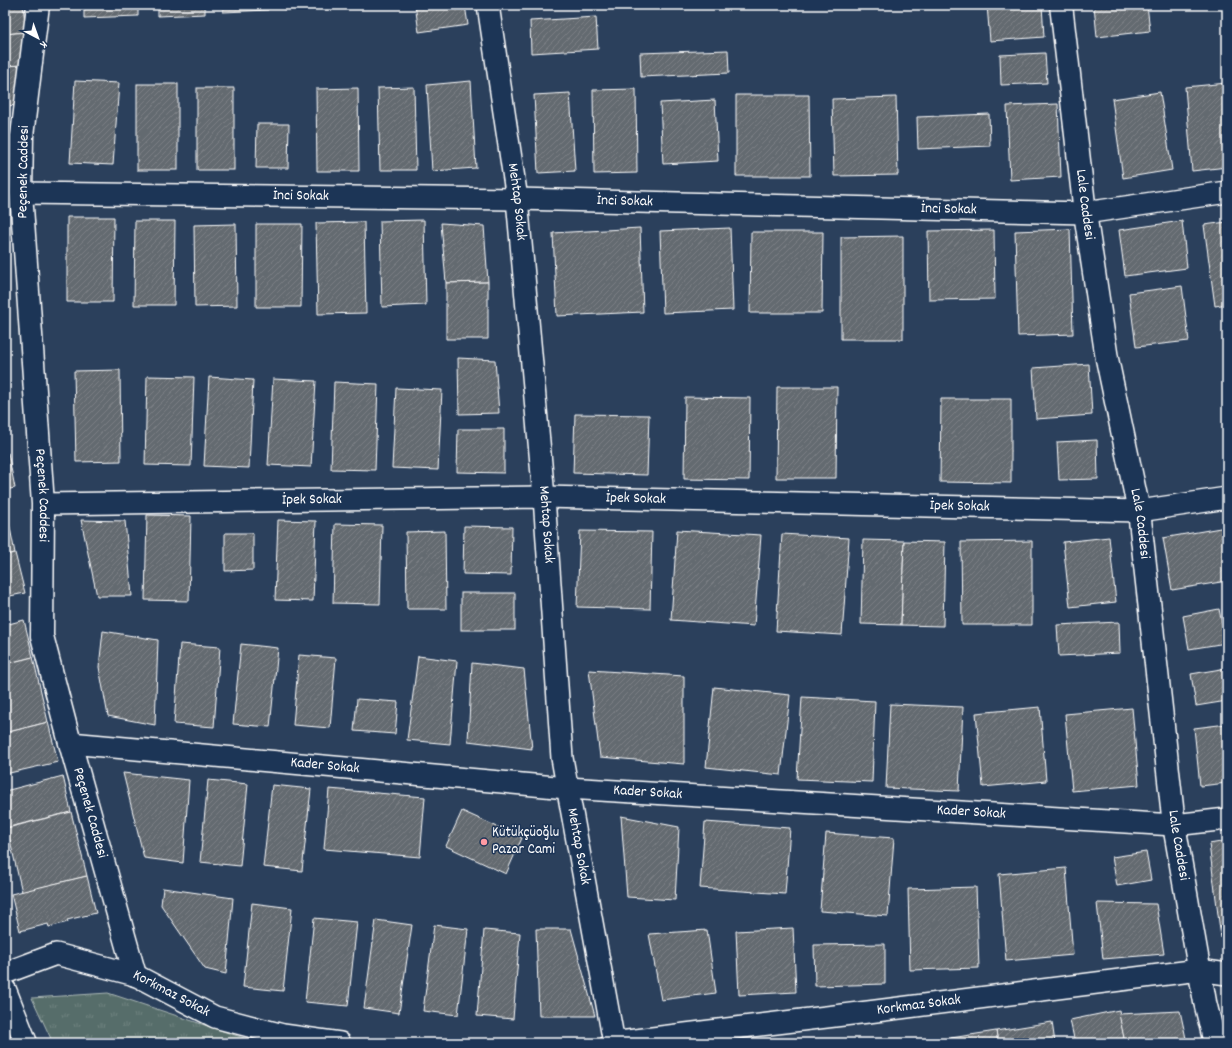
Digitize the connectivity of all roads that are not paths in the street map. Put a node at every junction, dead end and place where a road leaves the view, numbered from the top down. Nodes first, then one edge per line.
1 (38, 5) edge
2 (488, 5) edge
3 (1061, 5) edge
4 (1227, 192) edge
5 (21, 193) junction
6 (517, 199) junction
7 (1085, 213) junction
8 (544, 497) junction
9 (1227, 498) edge
10 (43, 504) junction
11 (1139, 511) junction
12 (70, 743) junction
13 (567, 788) junction
14 (1227, 819) edge
15 (1174, 825) junction
16 (1199, 970) junction
17 (5, 973) edge
18 (1227, 974) edge
19 (135, 975) junction
20 (5, 990) edge
21 (26, 1043) edge
22 (340, 1043) edge
23 (610, 1043) edge
24 (614, 1043) edge
25 (1215, 1043) edge

1 - 5 street, Peçenek Caddesi
2 - 6 street, Mehtap Sokak
3 - 7 street, Lale Caddesi
4 - 7 street, İnci Sokak
5 - 6 street, İnci Sokak
5 - 10 street, Peçenek Caddesi
6 - 7 street, İnci Sokak
6 - 8 street, Mehtap Sokak
7 - 11 street, Lale Caddesi
8 - 10 street, İpek Sokak
8 - 11 street, İpek Sokak
8 - 13 street, Mehtap Sokak
9 - 11 street, İpek Sokak
10 - 12 street, Peçenek Caddesi
11 - 15 street, Lale Caddesi
12 - 13 street, Kader Sokak
12 - 19 street, Peçenek Caddesi
13 - 15 street, Kader Sokak
13 - 24 street, Mehtap Sokak
14 - 15 street, Kader Sokak
15 - 16 street, Lale Caddesi
16 - 18 street, Korkmaz Sokak
16 - 24 street, Korkmaz Sokak
16 - 25 street, Lale Caddesi
17 - 19 street, Korkmaz Sokak
19 - 22 street, Korkmaz Sokak
20 - 21 street
23 - 24 street, Korkmaz Sokak

